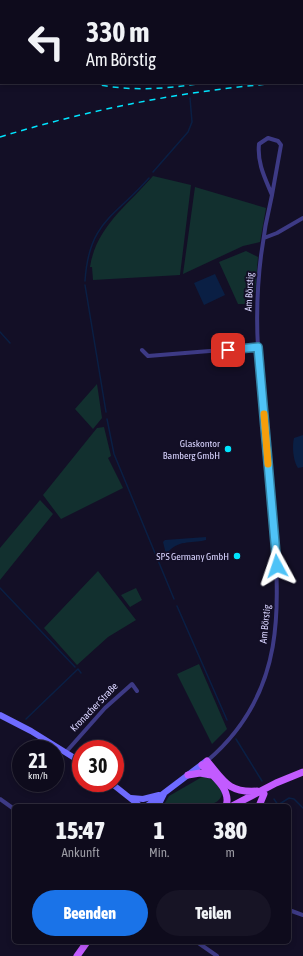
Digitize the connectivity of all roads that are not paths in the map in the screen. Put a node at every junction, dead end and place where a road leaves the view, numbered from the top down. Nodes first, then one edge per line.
1 (272, 195) junction
2 (303, 218) edge
3 (264, 238) junction
4 (258, 347) junction
5 (142, 350) dead end
6 (137, 691) dead end
7 (0, 715) edge
8 (66, 752) junction
9 (72, 756) edge
10 (204, 763) junction
11 (303, 772) edge
12 (188, 775) junction
13 (212, 775) junction
14 (303, 776) edge
15 (122, 792) edge
16 (261, 792) junction
17 (164, 793) junction
18 (130, 798) junction
19 (0, 799) edge
20 (138, 804) edge
21 (150, 804) edge
22 (159, 804) edge
23 (227, 804) edge
24 (236, 804) edge
25 (244, 804) edge
26 (259, 804) edge
27 (12, 808) edge
28 (291, 911) edge
29 (303, 915) edge
30 (86, 944) edge
31 (91, 944) edge
32 (200, 944) edge
33 (77, 956) edge
34 (82, 956) edge
35 (217, 956) edge

1 - 1 street, Am Börstig
1 - 3 street, Am Börstig
2 - 3 street
3 - 4 street, Am Börstig
4 - 5 street
4 - 10 street, Am Börstig
6 - 8 street, Kronacher Straße
7 - 8 street
8 - 9 street
10 - 12 street, Am Börstig
10 - 13 main road
10 - 16 main road
11 - 16 main road
12 - 13 main road
12 - 17 street, Am Börstig
13 - 23 main road
14 - 16 main road
15 - 18 street
16 - 24 main road
16 - 25 main road
16 - 26 main road
17 - 18 street
17 - 21 street, Am Börstig
17 - 22 street
18 - 20 street
19 - 27 street
28 - 29 street
30 - 33 main road
31 - 34 main road
32 - 35 street

